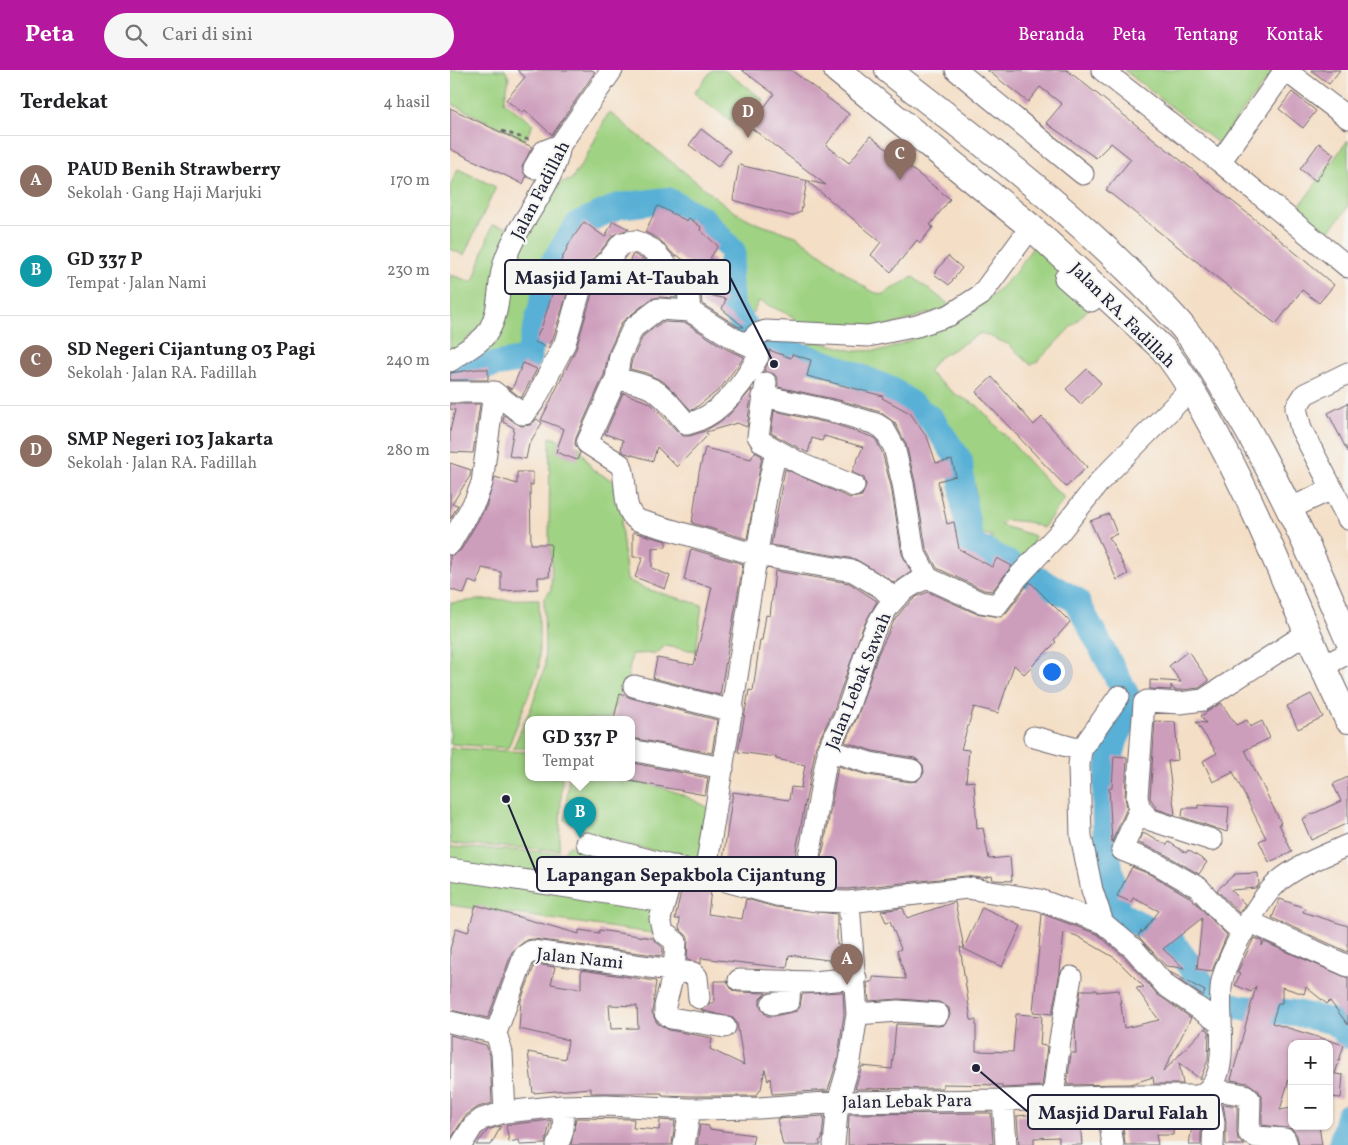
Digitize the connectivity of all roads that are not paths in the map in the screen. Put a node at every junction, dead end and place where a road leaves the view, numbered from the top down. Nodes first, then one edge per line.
1 (612, 70) edge
2 (888, 70) edge
3 (956, 70) edge
4 (1102, 70) edge
5 (1285, 70) edge
6 (842, 71) edge
7 (1348, 118) edge
8 (560, 145) junction
9 (1220, 162) junction
10 (534, 168) dead end
11 (1083, 174) dead end
12 (1031, 227) junction
13 (1348, 267) edge
14 (1066, 278) dead end
15 (1101, 292) junction
16 (690, 311) junction
17 (752, 340) junction
18 (450, 361) edge
19 (1348, 373) edge
20 (746, 378) junction
21 (616, 379) junction
22 (1191, 389) junction
23 (450, 392) edge
24 (494, 392) junction
25 (764, 396) junction
26 (773, 450) junction
27 (854, 486) dead end
28 (1332, 489) junction
29 (1289, 509) junction
30 (1348, 519) edge
31 (450, 544) edge
32 (757, 555) junction
33 (928, 578) junction
34 (893, 598) junction
35 (1307, 633) junction
36 (1348, 639) edge
37 (1348, 653) edge
38 (1322, 667) junction
39 (634, 686) dead end
40 (1118, 696) dead end
41 (733, 711) junction
42 (1348, 720) edge
43 (1034, 737) dead end
44 (828, 750) junction
45 (1081, 750) junction
46 (635, 751) edge
47 (723, 768) junction
48 (912, 770) dead end
49 (1140, 809) junction
50 (1212, 840) dead end
51 (587, 843) dead end
52 (1348, 845) edge
53 (676, 866) junction
54 (450, 869) edge
55 (705, 875) junction
56 (797, 898) junction
57 (666, 902) junction
58 (849, 902) junction
59 (1103, 924) junction
60 (1247, 928) junction
61 (1348, 966) edge
62 (674, 971) junction
63 (1071, 977) dead end
64 (856, 978) junction
65 (739, 980) dead end
66 (790, 982) junction
67 (698, 998) dead end
68 (772, 1004) dead end
69 (1220, 1008) junction
70 (858, 1014) junction
71 (938, 1014) dead end
72 (450, 1022) edge
73 (725, 1027) dead end
74 (496, 1033) junction
75 (1209, 1091) junction
76 (1106, 1096) junction
77 (1053, 1098) junction
78 (1003, 1100) junction
79 (838, 1102) junction
80 (562, 1106) junction
81 (690, 1109) junction
82 (505, 1112) junction
83 (1256, 1141) edge
84 (461, 1145) edge
85 (557, 1145) edge
86 (684, 1145) edge
87 (834, 1145) edge
88 (1006, 1145) edge
89 (1113, 1145) edge
90 (1213, 1145) edge
91 (1287, 1145) edge

1 - 8 street, Jalan Fadillah
2 - 29 main road, Jalan RA. Fadillah
3 - 11 street
4 - 9 street
5 - 7 street
5 - 9 street
6 - 12 main road, Jalan RA. Fadillah
8 - 10 street
8 - 18 street, Jalan Fadillah
9 - 13 street
12 - 15 main road, Jalan RA. Fadillah
12 - 17 street
14 - 15 street
15 - 22 main road, Jalan RA. Fadillah
16 - 17 street
16 - 21 street
16 - 24 street
17 - 20 street
19 - 28 street
20 - 21 street
20 - 25 street
21 - 32 street
22 - 33 street
22 - 35 main road, Jalan RA. Fadillah
23 - 24 street
24 - 31 street
25 - 26 street
25 - 33 street
26 - 27 street
26 - 32 street
28 - 29 street
28 - 30 street
29 - 36 main road, Jalan RA. Fadillah
32 - 34 street
32 - 41 street
33 - 34 street, Jalan Lebak Sawah
34 - 44 street, Jalan Lebak Sawah
35 - 38 main road, Jalan RA. Fadillah
35 - 49 street
37 - 38 street
38 - 42 main road, Jalan RA. Fadillah
39 - 41 street
40 - 45 street
41 - 47 street
43 - 45 street
44 - 48 street
44 - 56 street, Jalan Lebak Sawah
45 - 59 street
46 - 47 street
47 - 55 street
49 - 50 street
49 - 60 street
51 - 53 street
52 - 60 street
53 - 55 street
53 - 57 street
54 - 57 street
55 - 56 street
56 - 58 street
57 - 62 street
58 - 59 street
58 - 64 street
59 - 69 street
60 - 61 street
60 - 69 street
62 - 67 street, Jalan Nami
62 - 73 street
62 - 74 street, Jalan Nami
63 - 77 street
64 - 66 street
64 - 70 street
65 - 66 street
66 - 68 street
69 - 75 street
70 - 71 street
70 - 79 street
72 - 74 street
74 - 82 street
75 - 76 street, Jalan Lebak Para
75 - 83 street, Jalan Lebak Para
75 - 90 street
76 - 77 street, Jalan Lebak Para
76 - 89 street
77 - 78 street, Jalan Lebak Para
78 - 79 street, Jalan Lebak Para
78 - 88 street
79 - 81 street, Jalan Lebak Para
79 - 87 street
80 - 81 street, Jalan Lebak Para
80 - 82 street, Jalan Lebak Para
80 - 85 street
81 - 86 street
82 - 84 street, Jalan Lebak Para
83 - 91 street

